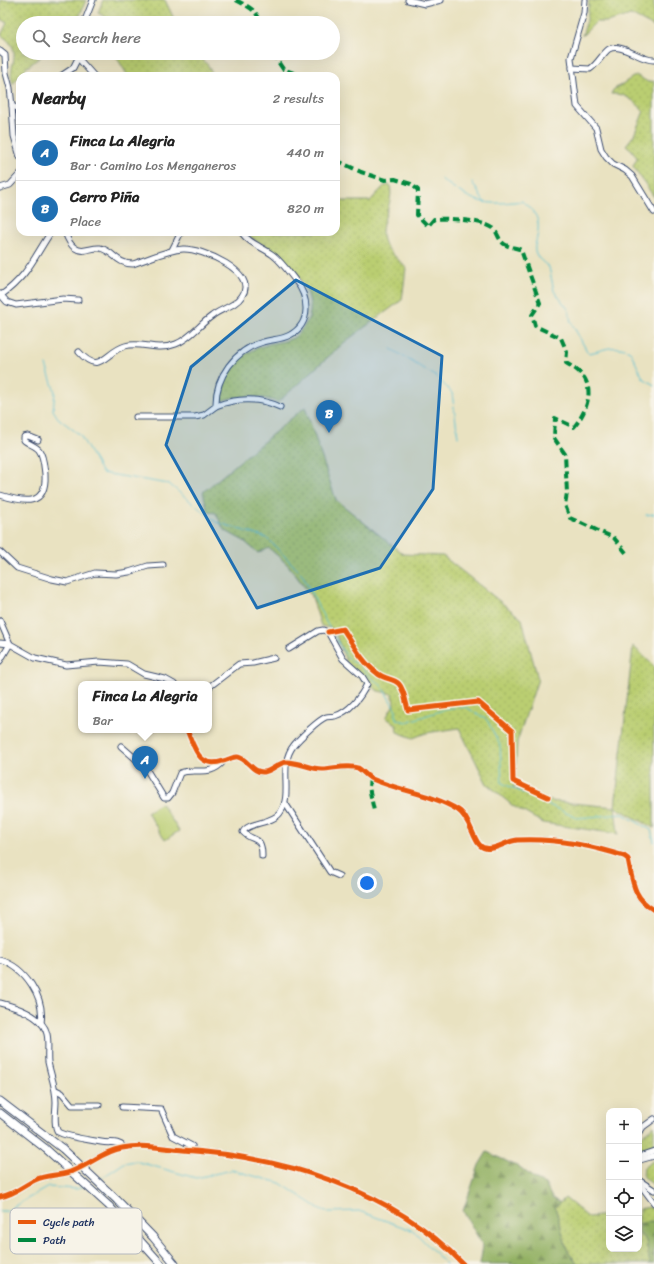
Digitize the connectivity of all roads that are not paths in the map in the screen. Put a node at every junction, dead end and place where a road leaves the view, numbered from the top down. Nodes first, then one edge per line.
1 (93, 0) edge
2 (408, 0) edge
3 (441, 0) edge
4 (586, 0) edge
5 (87, 16) edge
6 (0, 51) edge
7 (76, 60) edge
8 (80, 60) edge
9 (654, 60) edge
10 (572, 68) junction
11 (67, 72) edge
12 (91, 72) edge
13 (12, 106) junction
14 (16, 108) edge
15 (16, 143) edge
16 (16, 178) edge
17 (0, 188) edge
18 (652, 205) edge
19 (654, 212) edge
20 (48, 236) edge
21 (67, 236) edge
22 (179, 236) edge
23 (245, 236) edge
24 (172, 250) junction
25 (0, 295) edge
26 (78, 300) dead end
27 (79, 352) dead end
28 (216, 406) junction
29 (280, 407) dead end
30 (136, 417) dead end
31 (38, 440) dead end
32 (0, 495) edge
33 (0, 552) edge
34 (163, 565) dead end
35 (0, 621) edge
36 (0, 643) edge
37 (10, 644) junction
38 (289, 649) dead end
39 (274, 658) dead end
40 (0, 661) edge
41 (169, 681) edge
42 (212, 685) edge
43 (188, 733) edge
44 (121, 746) dead end
45 (225, 761) junction
46 (286, 762) junction
47 (285, 802) junction
48 (262, 856) dead end
49 (339, 876) dead end
50 (654, 910) edge
51 (0, 960) edge
52 (0, 1003) edge
53 (41, 1023) junction
54 (56, 1090) junction
55 (0, 1101) edge
56 (99, 1105) dead end
57 (122, 1107) dead end
58 (0, 1113) edge
59 (654, 1119) edge
60 (642, 1128) edge
61 (192, 1146) dead end
62 (124, 1147) junction
63 (654, 1151) edge
64 (654, 1156) edge
65 (642, 1157) edge
66 (642, 1158) edge
67 (642, 1184) edge
68 (642, 1186) edge
69 (652, 1189) edge
70 (654, 1195) edge
71 (0, 1197) edge
72 (654, 1203) edge
73 (112, 1208) edge
74 (125, 1208) edge
75 (142, 1226) edge
76 (142, 1242) edge
77 (161, 1264) edge
78 (175, 1264) edge
79 (463, 1264) edge

1 - 5 street
2 - 3 street
4 - 10 street
6 - 13 street
7 - 11 street
8 - 12 street
9 - 10 street
10 - 18 street
13 - 14 street
13 - 15 street
16 - 17 street
18 - 19 street
20 - 25 street
21 - 24 street
22 - 24 street
23 - 28 street
24 - 27 street
25 - 26 street
28 - 29 street
28 - 30 street
31 - 32 street
33 - 34 street
35 - 37 street
36 - 37 street
37 - 40 street
37 - 41 street
38 - 46 street
39 - 42 street
43 - 45 street
44 - 45 street
45 - 46 street
46 - 47 street
46 - 50 street
47 - 48 street
47 - 49 street
51 - 53 street
52 - 53 street
53 - 54 street
54 - 56 street
54 - 62 street
55 - 74 highway, bridge
57 - 61 street
58 - 73 highway, bridge
59 - 60 street
62 - 71 street
62 - 79 street
63 - 65 street
64 - 66 street
67 - 69 street
68 - 72 street
69 - 70 street
75 - 78 highway, bridge
76 - 77 highway, bridge

